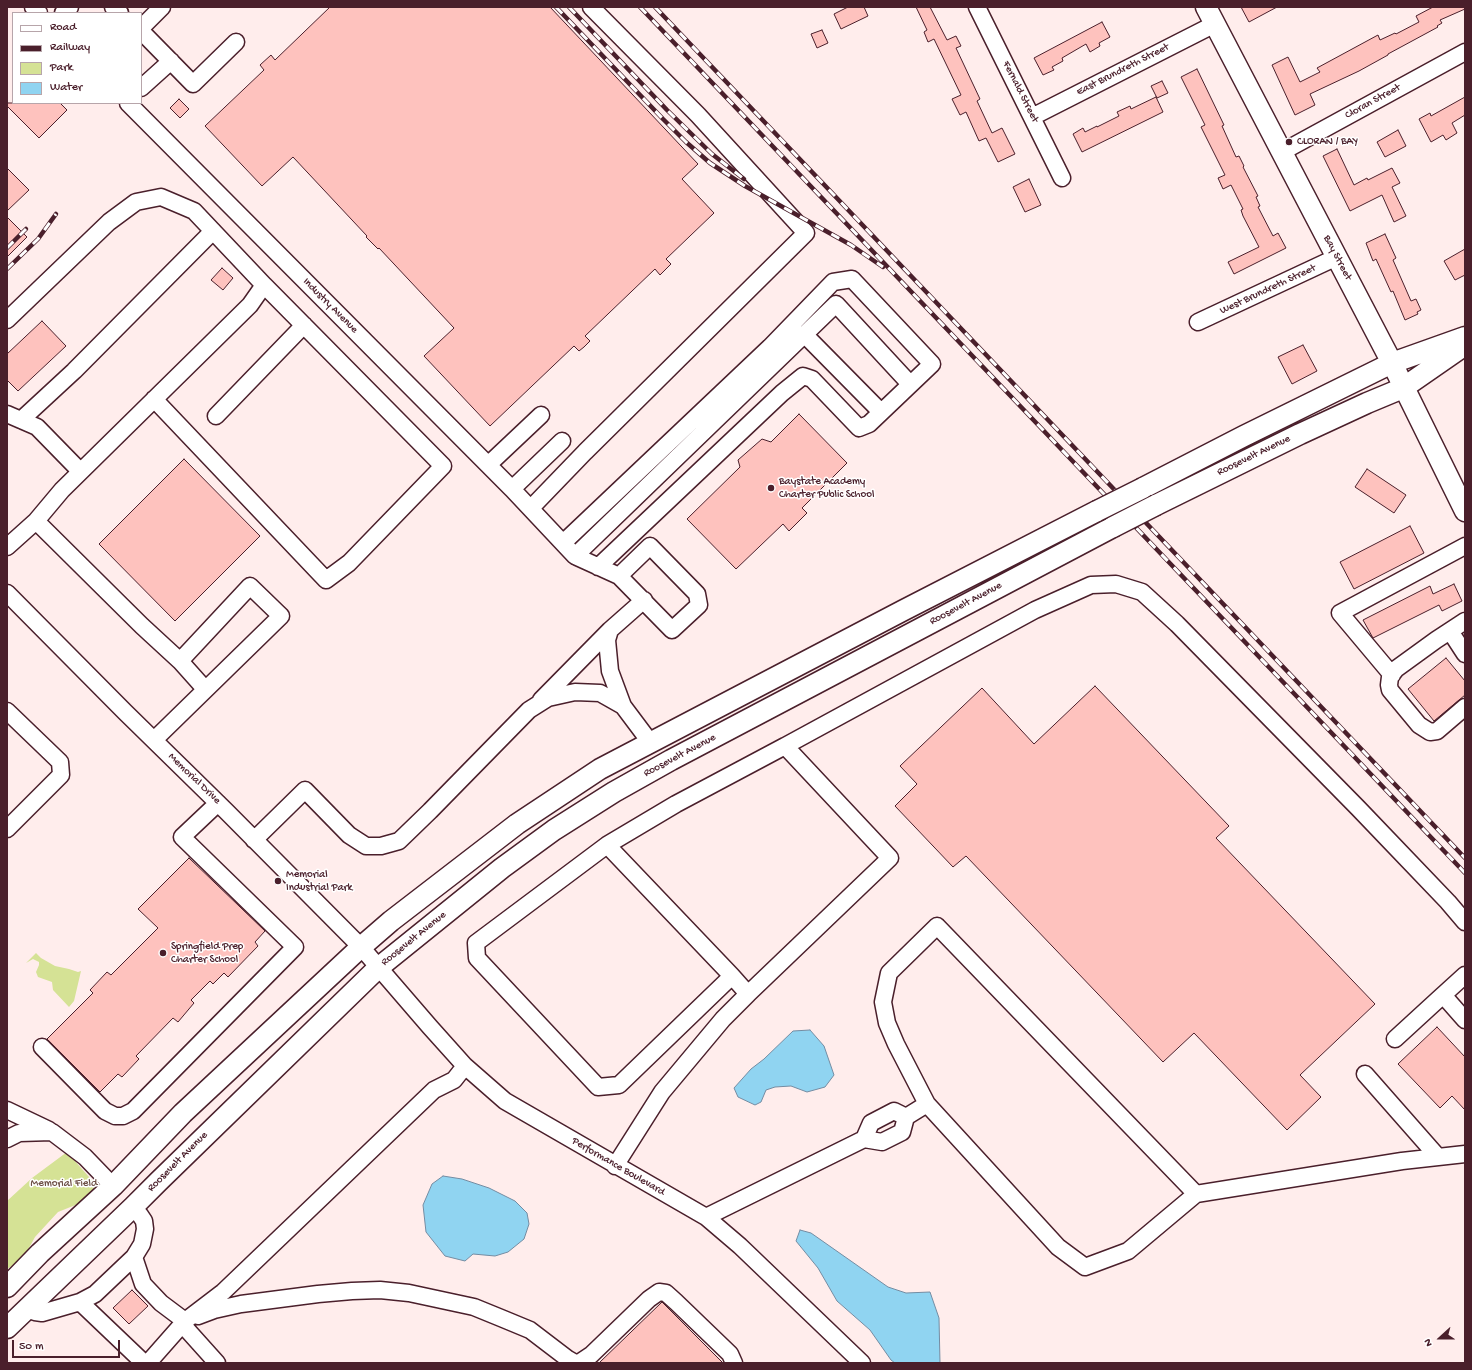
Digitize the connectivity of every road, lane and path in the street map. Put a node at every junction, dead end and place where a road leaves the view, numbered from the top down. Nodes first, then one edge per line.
1 (162, 7) edge
2 (591, 7) edge
3 (977, 7) edge
4 (1210, 15) edge
5 (142, 27) edge
6 (142, 32) edge
7 (236, 42) dead end
8 (1465, 52) edge
9 (171, 61) junction
10 (142, 87) edge
11 (129, 104) edge
12 (1032, 117) junction
13 (1282, 152) junction
14 (1062, 178) dead end
15 (213, 231) junction
16 (1337, 257) junction
17 (264, 285) junction
18 (7, 320) edge
19 (1198, 322) dead end
20 (304, 325) junction
21 (804, 334) junction
22 (1465, 337) edge
23 (1465, 345) edge
24 (1392, 363) junction
25 (910, 384) junction
26 (1404, 388) junction
27 (154, 399) junction
28 (882, 412) junction
29 (541, 415) dead end
30 (216, 416) dead end
31 (14, 417) edge
32 (562, 441) dead end
33 (488, 465) junction
34 (80, 471) junction
35 (512, 489) junction
36 (531, 508) junction
37 (1465, 511) edge
38 (36, 521) junction
39 (564, 543) junction
40 (1465, 546) edge
41 (7, 547) edge
42 (575, 556) junction
43 (598, 567) junction
44 (619, 576) junction
45 (7, 594) edge
46 (644, 600) junction
47 (1465, 621) edge
48 (610, 630) junction
49 (1450, 631) junction
50 (1465, 654) edge
51 (180, 661) junction
52 (1392, 674) junction
53 (205, 689) junction
54 (623, 706) junction
55 (534, 707) junction
56 (1465, 707) edge
57 (7, 711) edge
58 (154, 740) junction
59 (650, 742) junction
60 (785, 746) junction
61 (218, 803) junction
62 (7, 829) edge
63 (254, 840) junction
64 (607, 846) junction
65 (1465, 922) edge
66 (361, 947) junction
67 (378, 968) junction
68 (1465, 975) edge
69 (732, 976) junction
70 (748, 994) junction
71 (1443, 995) junction
72 (1465, 1020) edge
73 (1395, 1039) dead end
74 (42, 1048) dead end
75 (466, 1066) junction
76 (1365, 1074) dead end
77 (927, 1104) junction
78 (7, 1110) edge
79 (906, 1117) junction
80 (52, 1132) junction
81 (7, 1139) edge
82 (864, 1139) junction
83 (1465, 1154) edge
84 (1438, 1157) junction
85 (615, 1166) junction
86 (113, 1186) junction
87 (1196, 1194) junction
88 (134, 1207) junction
89 (706, 1217) junction
90 (134, 1257) junction
91 (8, 1285) edge
92 (80, 1302) junction
93 (30, 1307) junction
94 (183, 1323) junction
95 (7, 1328) edge
96 (144, 1363) edge
97 (148, 1363) edge
98 (217, 1363) edge
99 (575, 1363) edge
100 (579, 1363) edge
101 (734, 1363) edge
102 (862, 1363) edge

1 - 5 street
2 - 36 street
3 - 12 street, Fernald Street
4 - 12 street, East Brundreth Street
4 - 13 main road, Bay Street
6 - 9 street
7 - 9 street
8 - 13 street, Cloran Street
9 - 10 street
11 - 33 street, Industry Avenue
12 - 14 street, Fernald Street
13 - 16 main road, Bay Street
15 - 17 street
15 - 18 street
15 - 31 street
16 - 19 street, West Brundreth Street
16 - 24 main road, Bay Street
17 - 20 street
17 - 27 street
20 - 27 street
20 - 30 street
21 - 25 street
21 - 28 street
21 - 42 street
22 - 24 main road, Roosevelt Avenue
23 - 26 main road, Roosevelt Avenue
24 - 26 main road, Bay Street
24 - 59 main road, Roosevelt Avenue, bridge
25 - 28 street
25 - 39 street
26 - 37 main road, Bay Street
26 - 67 main road, Roosevelt Avenue, bridge
27 - 34 street
28 - 43 street
29 - 33 street
31 - 34 street
32 - 35 street
33 - 35 street, Industry Avenue
34 - 38 street
35 - 36 street, Industry Avenue
36 - 39 street, Industry Avenue
38 - 41 street
38 - 51 street
39 - 42 street, Industry Avenue
40 - 52 street
42 - 43 street
43 - 44 street
44 - 46 street
44 - 46 street
45 - 58 street, Memorial Drive
46 - 48 street
47 - 49 street
48 - 54 street
48 - 55 street
49 - 50 street
49 - 52 street
51 - 53 street
51 - 53 street
52 - 56 street
53 - 58 street
54 - 55 street
54 - 59 street
55 - 63 street
57 - 62 street
58 - 61 street, Memorial Drive
59 - 66 main road, Roosevelt Avenue
60 - 64 street
60 - 65 street
60 - 70 street
61 - 63 street, Memorial Drive
61 - 74 street
63 - 66 street, Memorial Drive
64 - 69 street
64 - 69 street
66 - 67 street, Memorial Drive
66 - 86 main road, Roosevelt Avenue
67 - 75 street, Performance Boulevard
67 - 88 main road, Roosevelt Avenue
68 - 71 street
69 - 70 street
70 - 85 street
71 - 72 street
71 - 73 street
75 - 85 street, Performance Boulevard
75 - 94 street
76 - 84 street
77 - 79 street
77 - 87 street
77 - 87 street
78 - 80 street
79 - 82 street
79 - 82 street
80 - 81 street
80 - 86 street
82 - 89 street
83 - 84 street
84 - 87 street
85 - 89 street, Performance Boulevard
86 - 88 main road
86 - 91 main road, Roosevelt Avenue
88 - 90 street
88 - 93 main road, Roosevelt Avenue
89 - 102 street, Performance Boulevard
90 - 92 street
90 - 94 street
91 - 93 main road
92 - 93 street
92 - 96 street
93 - 95 main road, Roosevelt Avenue
94 - 97 street
94 - 98 street
94 - 99 street
100 - 101 street

